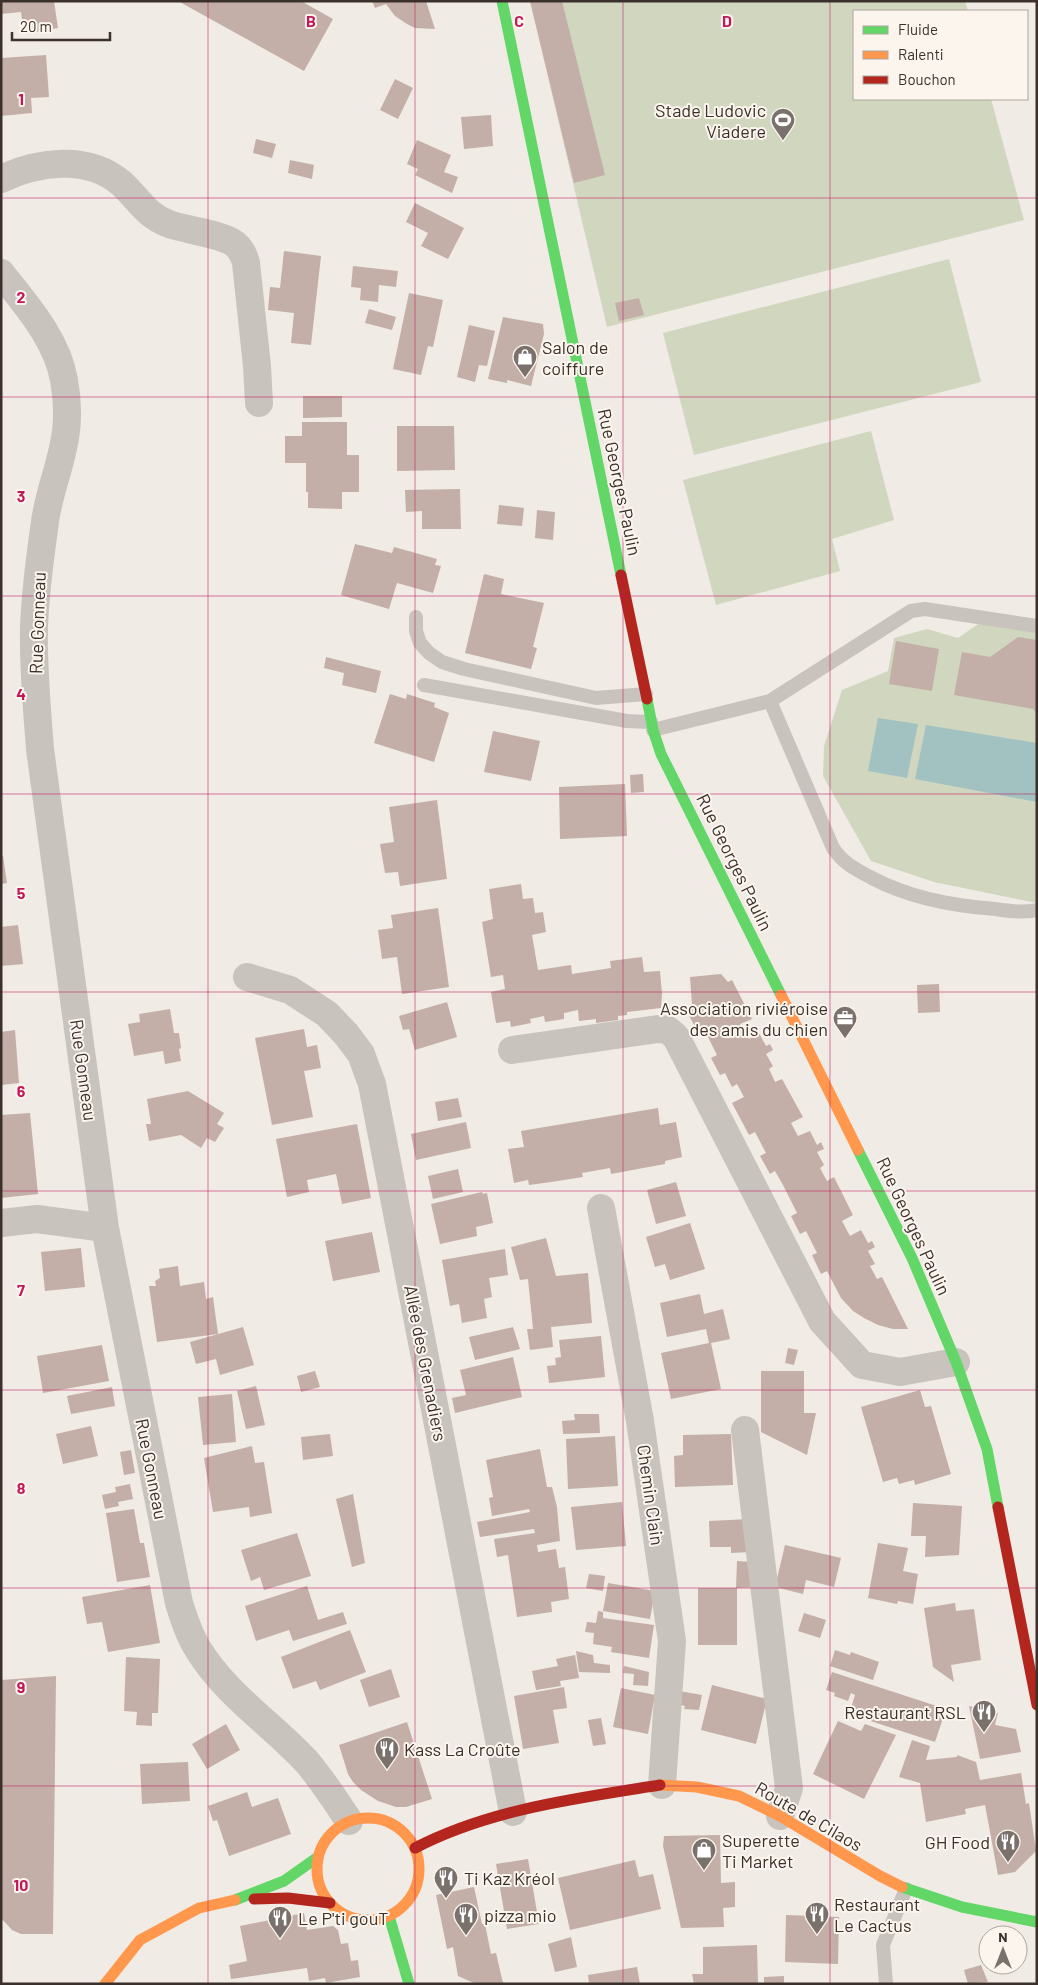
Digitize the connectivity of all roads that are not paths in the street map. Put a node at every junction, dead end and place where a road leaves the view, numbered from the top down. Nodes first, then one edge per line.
1 (502, 1) edge
2 (1, 179) edge
3 (1, 273) edge
4 (260, 403) dead end
5 (416, 617) dead end
6 (1037, 626) edge
7 (424, 685) dead end
8 (646, 694) junction
9 (770, 701) junction
10 (652, 726) junction
11 (1037, 910) edge
12 (247, 976) dead end
13 (512, 1050) dead end
14 (601, 1208) dead end
15 (1, 1223) edge
16 (105, 1228) junction
17 (956, 1362) junction
18 (746, 1430) dead end
19 (1037, 1705) edge
20 (662, 1785) junction
21 (513, 1812) junction
22 (780, 1816) junction
23 (349, 1821) junction
24 (415, 1848) junction
25 (318, 1857) junction
26 (906, 1889) junction
27 (240, 1899) junction
28 (330, 1903) junction
29 (389, 1916) junction
30 (1037, 1922) edge
31 (105, 1984) edge
32 (409, 1984) edge
33 (886, 1984) edge

1 - 8 street, Rue Georges Paulin
2 - 4 street
3 - 16 street, Rue Gonneau
5 - 8 lane
6 - 9 lane
7 - 10 lane
8 - 10 street, Rue Georges Paulin
9 - 10 lane
9 - 11 lane
10 - 17 street, Rue Georges Paulin
12 - 21 street, Allée des Grenadiers
13 - 17 street
14 - 20 street, Chemin Clain
15 - 16 street
16 - 23 street, Rue Gonneau
17 - 19 street, Rue Georges Paulin
18 - 22 street
20 - 21 street, Route de Cilaos
20 - 22 street, Route de Cilaos
21 - 24 street, Route de Cilaos
22 - 26 street, Route de Cilaos
23 - 24 street
23 - 25 street
24 - 29 street
25 - 27 street
25 - 28 street
26 - 30 street, Route de Cilaos
26 - 33 lane
27 - 28 street
27 - 31 street
28 - 29 street
29 - 32 street

